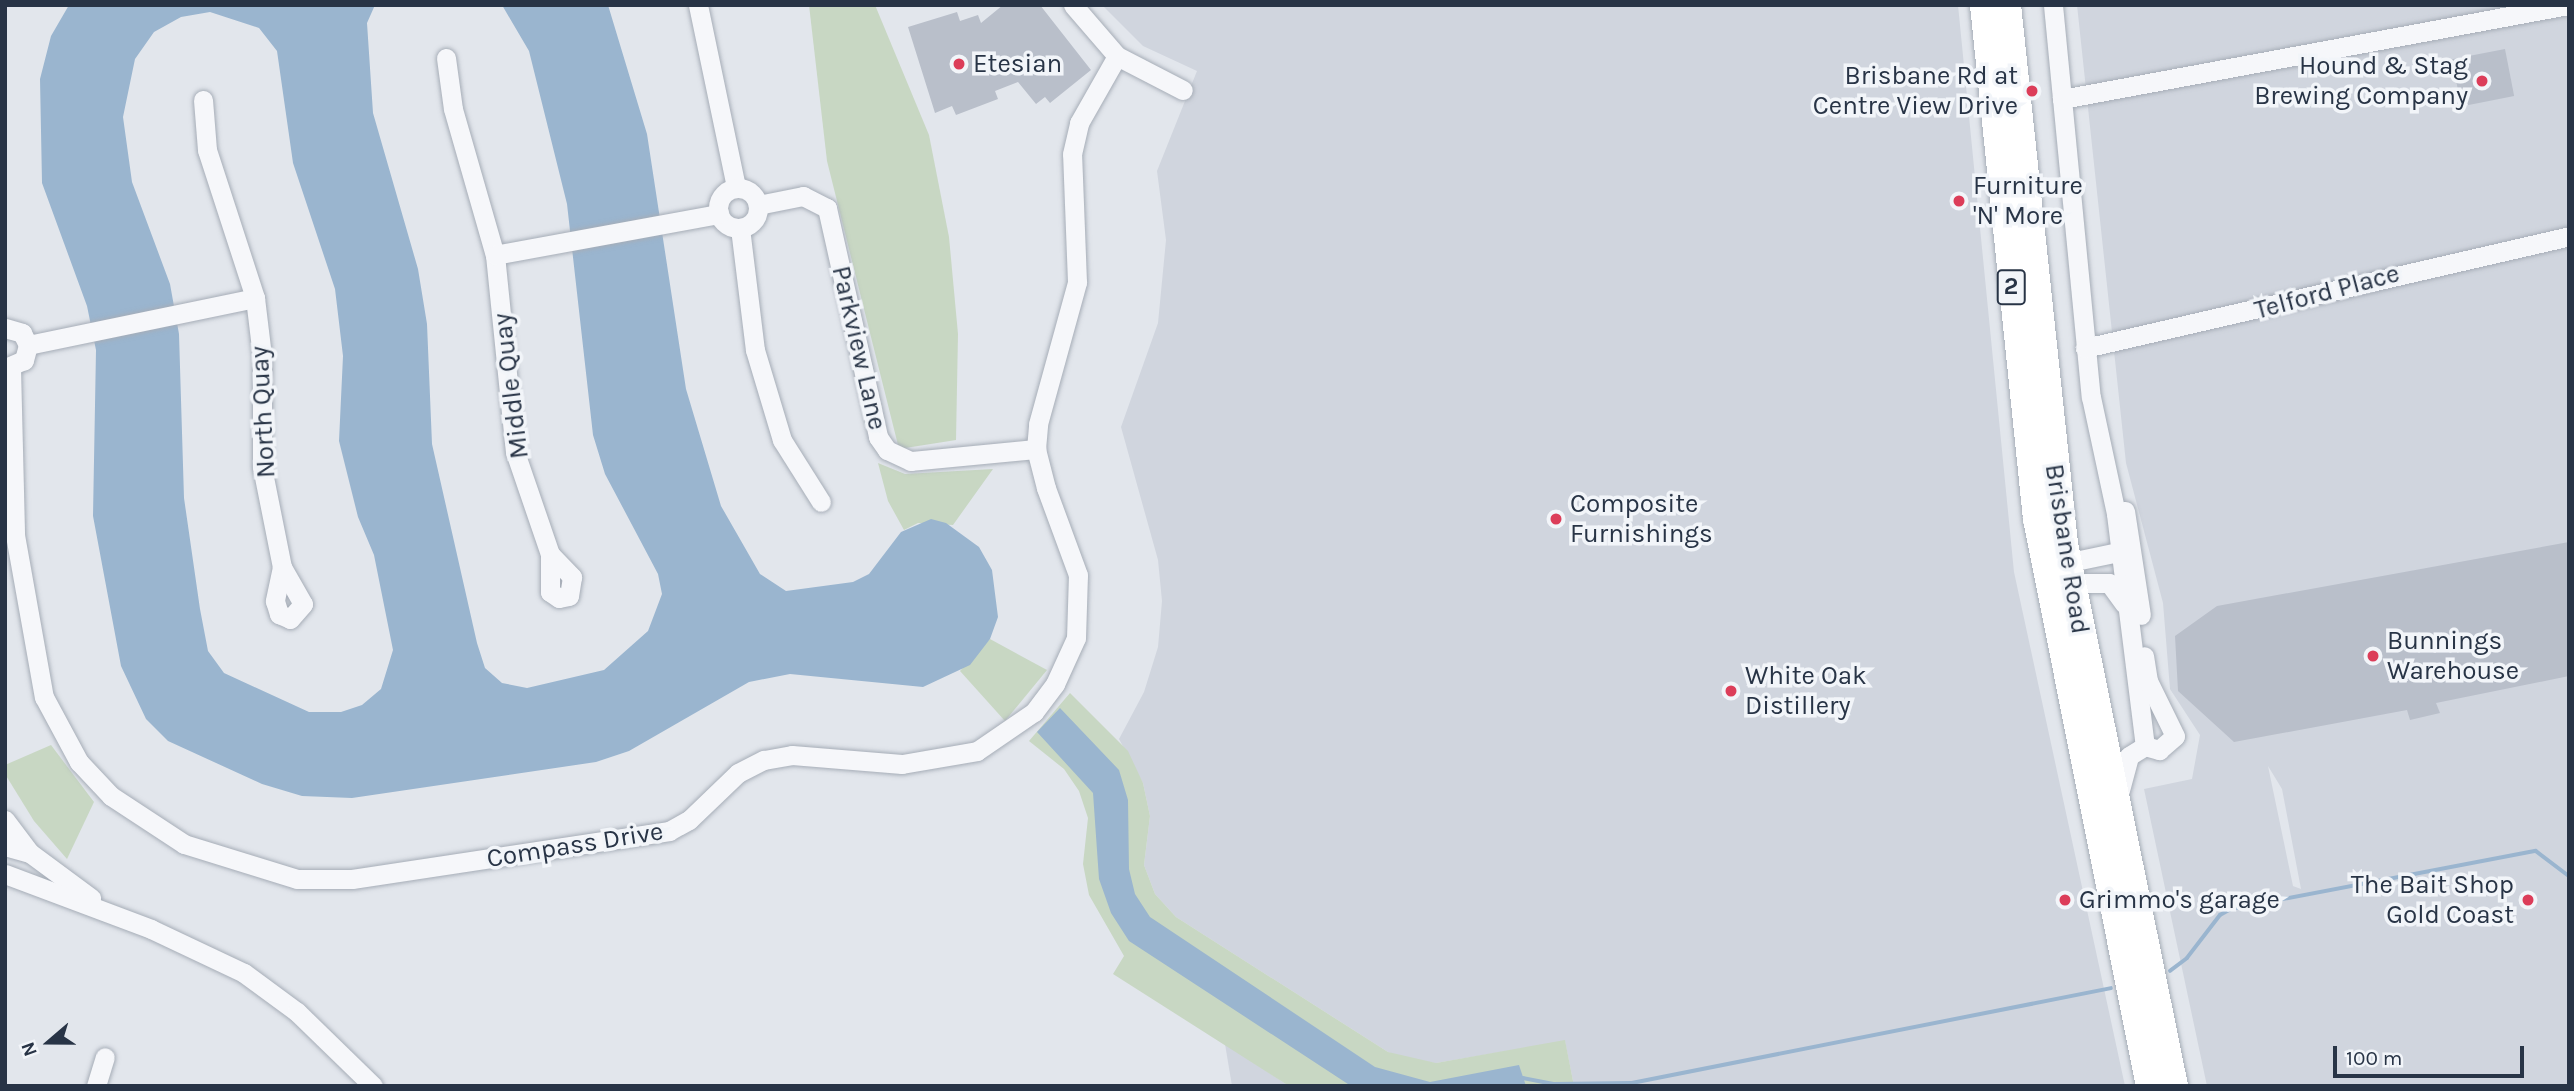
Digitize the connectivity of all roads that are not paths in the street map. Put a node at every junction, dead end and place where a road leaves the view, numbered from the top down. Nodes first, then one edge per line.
1 (698, 5) edge
2 (1073, 5) edge
3 (1984, 5) edge
4 (2007, 5) edge
5 (2053, 5) edge
6 (2568, 5) edge
7 (1117, 56) junction
8 (446, 58) dead end
9 (1183, 90) dead end
10 (2062, 99) junction
11 (203, 100) dead end
12 (736, 187) junction
13 (758, 205) junction
14 (719, 214) junction
15 (740, 228) junction
16 (2569, 236) edge
17 (495, 255) junction
18 (255, 298) junction
19 (5, 328) edge
20 (29, 345) junction
21 (2085, 348) junction
22 (8, 368) edge
23 (1036, 449) junction
24 (2111, 482) junction
25 (821, 502) dead end
26 (2118, 552) junction
27 (550, 554) dead end
28 (282, 567) dead end
29 (2058, 574) junction
30 (2138, 575) junction
31 (2130, 636) junction
32 (2145, 747) junction
33 (5, 820) edge
34 (2119, 827) junction
35 (5, 848) edge
36 (30, 853) junction
37 (5, 874) edge
38 (55, 893) junction
39 (112, 914) junction
40 (104, 1057) dead end
41 (96, 1086) edge
42 (373, 1086) edge
43 (2150, 1086) edge
44 (2174, 1086) edge

1 - 12 street
2 - 7 street
3 - 29 highway, Brisbane Road / 2
4 - 29 highway, Brisbane Road / 2
5 - 10 street, Brisbane Road
6 - 10 street
7 - 9 street
7 - 23 street, Compass Drive
8 - 17 street, Middle Quay
10 - 21 street, Brisbane Road
11 - 18 street, North Quay
12 - 13 street
12 - 14 street
13 - 15 street
13 - 23 street, Parkview Lane
14 - 15 street
14 - 17 street
15 - 25 street
16 - 21 street, Telford Place
17 - 27 street, Middle Quay
18 - 20 street
18 - 28 street, North Quay
19 - 20 street
20 - 22 street
21 - 24 street, Brisbane Road
22 - 23 street, Compass Drive
24 - 26 street
24 - 30 street
26 - 29 street
26 - 30 street
26 - 31 street
29 - 31 street
29 - 34 highway, Brisbane Road / 2
29 - 43 highway, Brisbane Road / 2
30 - 32 street
31 - 32 street
32 - 34 street
33 - 36 street
34 - 44 highway, Brisbane Road / 2
35 - 36 street
35 - 38 street
36 - 39 street
37 - 38 street
38 - 39 street
39 - 42 street
40 - 41 street

